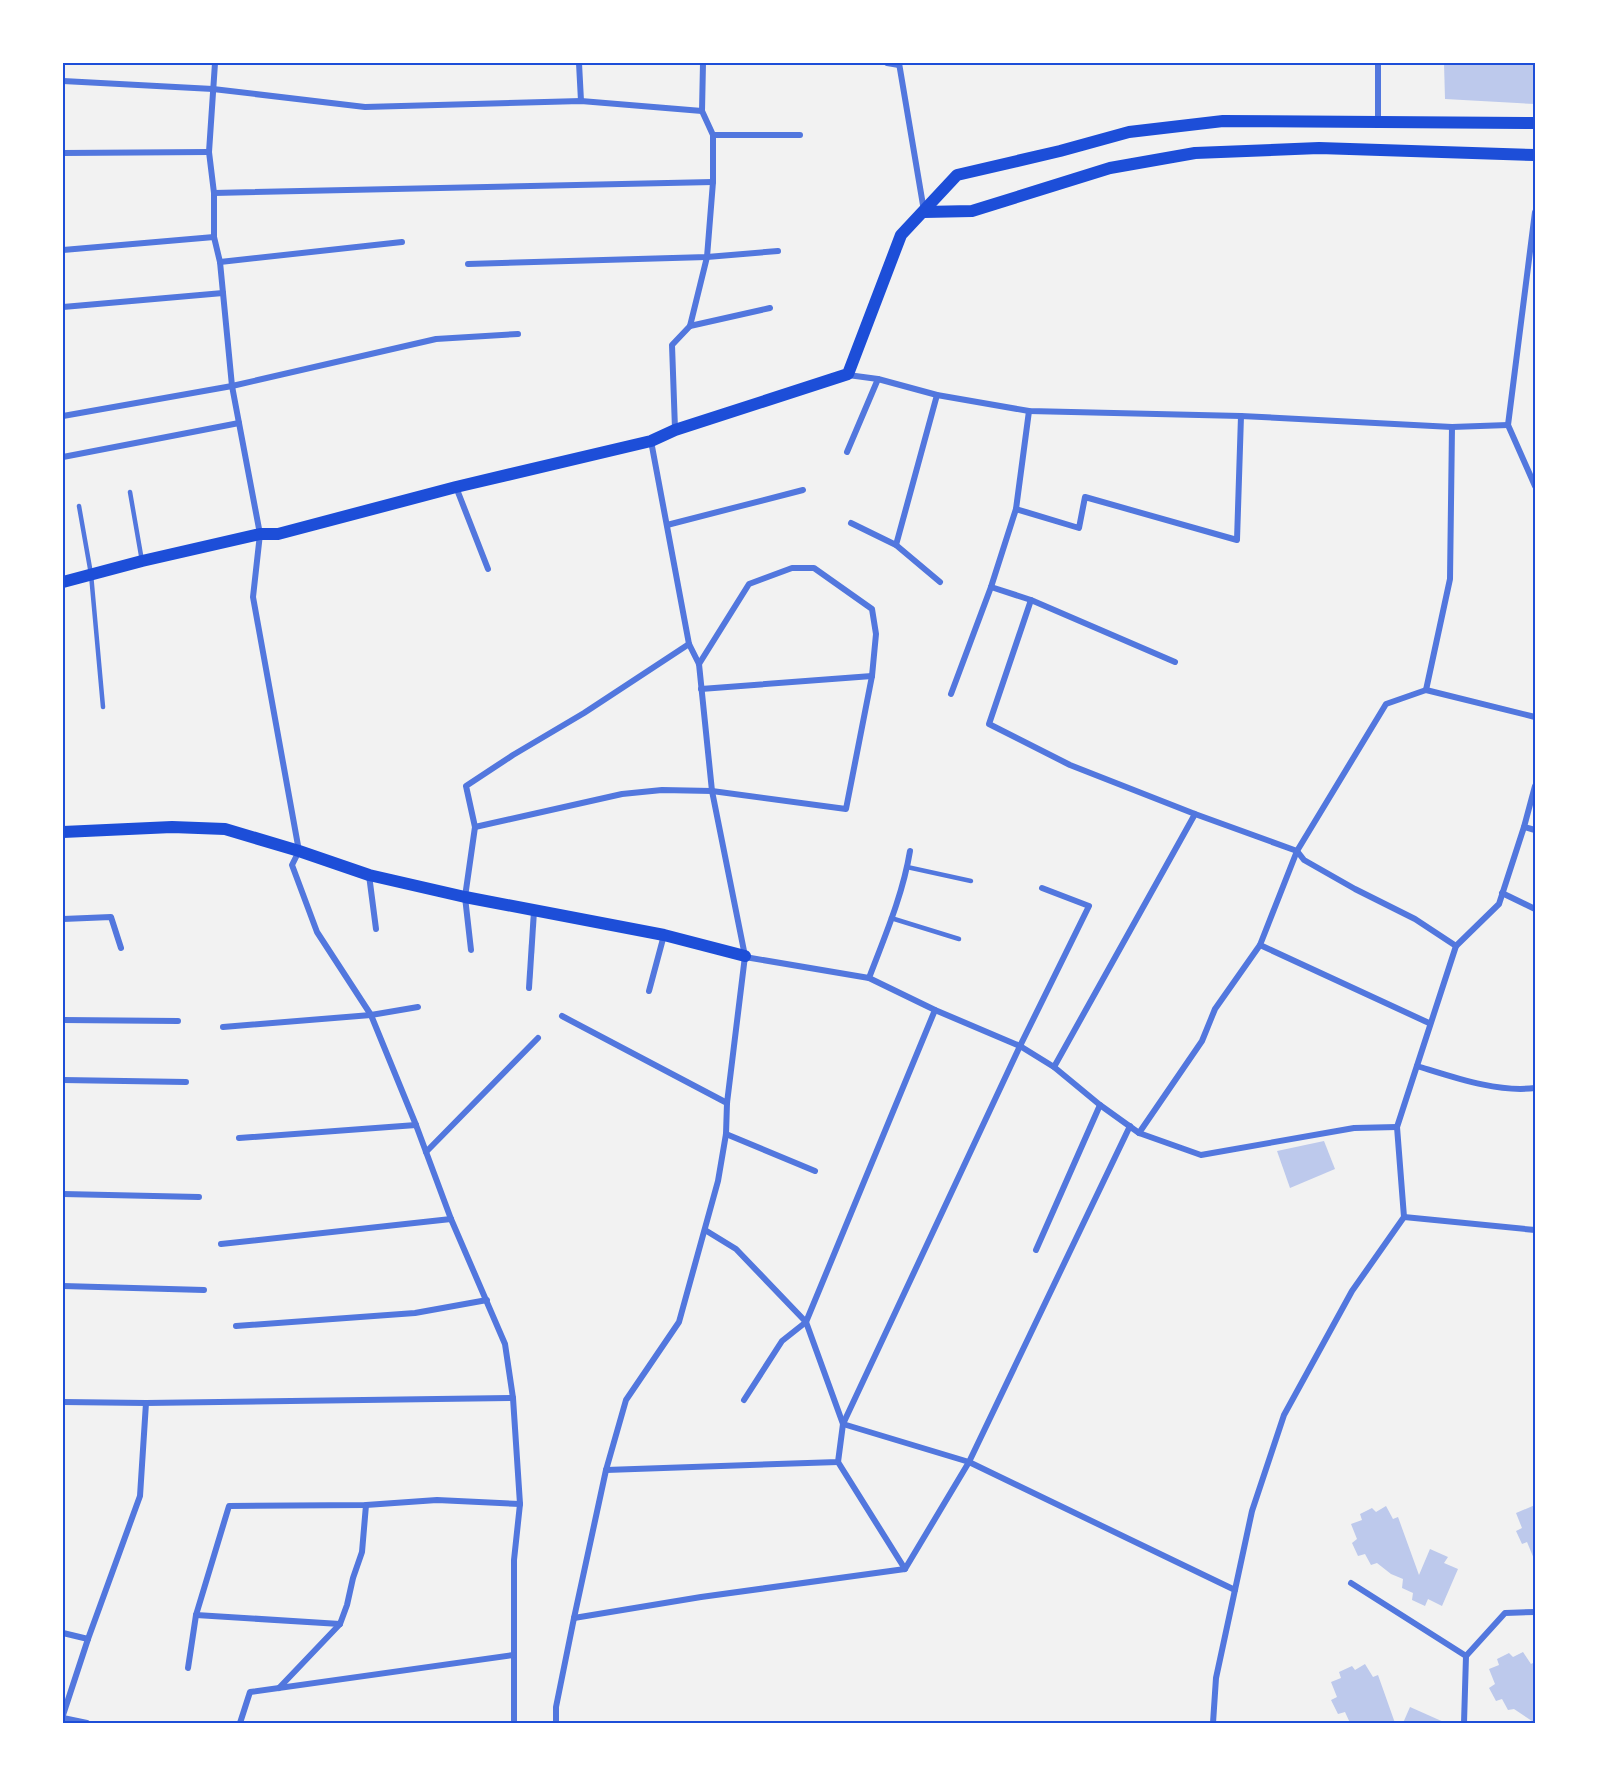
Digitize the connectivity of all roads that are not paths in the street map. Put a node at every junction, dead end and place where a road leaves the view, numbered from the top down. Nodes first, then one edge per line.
1 (215, 63) edge
2 (579, 63) edge
3 (703, 63) edge
4 (887, 63) edge
5 (1378, 63) edge
6 (899, 64) edge
7 (63, 81) edge
8 (213, 89) junction
9 (581, 101) junction
10 (702, 111) junction
11 (1378, 122) junction
12 (1535, 123) edge
13 (713, 135) junction
14 (800, 135) dead end
15 (209, 152) junction
16 (63, 153) edge
17 (1535, 155) edge
18 (713, 182) junction
19 (214, 193) junction
20 (924, 212) junction
21 (1535, 212) edge
22 (214, 237) junction
23 (402, 242) dead end
24 (63, 250) edge
25 (778, 251) dead end
26 (707, 257) junction
27 (220, 262) junction
28 (468, 264) dead end
29 (223, 293) junction
30 (63, 307) edge
31 (770, 309) dead end
32 (690, 326) junction
33 (518, 334) dead end
34 (848, 374) junction
35 (878, 379) junction
36 (232, 386) junction
37 (937, 395) junction
38 (1029, 411) junction
39 (63, 416) edge
40 (1241, 416) junction
41 (239, 423) junction
42 (1508, 425) junction
43 (1452, 427) junction
44 (675, 430) junction
45 (651, 441) junction
46 (847, 452) dead end
47 (63, 457) edge
48 (1535, 486) edge
49 (456, 487) junction
50 (803, 490) dead end
51 (130, 492) dead end
52 (80, 506) dead end
53 (1016, 509) junction
54 (851, 522) dead end
55 (667, 525) junction
56 (260, 534) junction
57 (896, 545) junction
58 (142, 561) junction
59 (488, 569) dead end
60 (91, 574) junction
61 (63, 582) edge
62 (940, 582) dead end
63 (991, 587) junction
64 (1031, 600) junction
65 (689, 644) junction
66 (1174, 662) dead end
67 (699, 664) junction
68 (872, 676) junction
69 (701, 688) junction
70 (1426, 690) junction
71 (951, 694) dead end
72 (103, 707) dead end
73 (1535, 717) edge
74 (1535, 786) edge
75 (712, 791) junction
76 (1195, 814) junction
77 (1524, 826) junction
78 (475, 827) junction
79 (1535, 830) edge
80 (63, 832) edge
81 (299, 851) junction
82 (910, 851) dead end
83 (1297, 851) junction
84 (907, 867) junction
85 (369, 875) junction
86 (971, 881) dead end
87 (1042, 888) dead end
88 (1502, 893) junction
89 (465, 897) junction
90 (1535, 909) edge
91 (534, 911) junction
92 (891, 918) junction
93 (63, 919) edge
94 (376, 929) dead end
95 (663, 935) junction
96 (959, 939) dead end
97 (1260, 945) junction
98 (1456, 946) junction
99 (121, 948) dead end
100 (471, 950) dead end
101 (745, 957) junction
102 (869, 978) junction
103 (529, 988) dead end
104 (649, 991) dead end
105 (418, 1007) dead end
106 (935, 1010) junction
107 (371, 1015) junction
108 (562, 1016) dead end
109 (63, 1020) edge
110 (178, 1021) dead end
111 (1429, 1023) junction
112 (223, 1027) dead end
113 (538, 1038) dead end
114 (1020, 1047) junction
115 (1417, 1066) junction
116 (1054, 1067) junction
117 (63, 1080) edge
118 (186, 1082) dead end
119 (1535, 1088) edge
120 (727, 1103) junction
121 (1100, 1105) junction
122 (416, 1125) junction
123 (1130, 1126) junction
124 (1397, 1127) junction
125 (1139, 1133) junction
126 (726, 1134) junction
127 (239, 1138) dead end
128 (426, 1152) junction
129 (815, 1171) dead end
130 (63, 1194) edge
131 (199, 1197) dead end
132 (1404, 1217) junction
133 (451, 1219) junction
134 (705, 1230) junction
135 (1535, 1230) edge
136 (221, 1244) dead end
137 (1036, 1250) dead end
138 (63, 1286) edge
139 (204, 1290) dead end
140 (487, 1300) junction
141 (806, 1322) junction
142 (236, 1326) dead end
143 (513, 1398) junction
144 (744, 1400) dead end
145 (63, 1402) edge
146 (146, 1403) junction
147 (843, 1424) junction
148 (838, 1462) junction
149 (969, 1462) junction
150 (606, 1470) junction
151 (520, 1504) junction
152 (366, 1505) junction
153 (905, 1569) junction
154 (1351, 1582) dead end
155 (1235, 1590) junction
156 (1535, 1612) edge
157 (196, 1615) junction
158 (574, 1618) junction
159 (340, 1624) junction
160 (63, 1633) edge
161 (88, 1639) junction
162 (513, 1655) junction
163 (1466, 1656) junction
164 (188, 1668) dead end
165 (279, 1688) junction
166 (63, 1717) edge
167 (87, 1723) edge
168 (240, 1723) edge
169 (514, 1723) edge
170 (556, 1723) edge
171 (1213, 1723) edge
172 (1464, 1723) edge

1 - 8 street
2 - 9 street
3 - 10 street
4 - 6 street
5 - 11 street
6 - 20 street
7 - 8 street
8 - 9 street
8 - 15 street
9 - 10 street
10 - 13 street
11 - 12 main road
11 - 20 main road
13 - 14 street
13 - 18 street
15 - 16 street
15 - 19 street
17 - 20 main road
18 - 19 street
18 - 26 street
19 - 22 street
20 - 34 main road
21 - 42 street
22 - 24 street
22 - 27 street
23 - 27 street
25 - 26 street
26 - 28 street
26 - 32 street
27 - 29 street
29 - 30 street
29 - 36 street
31 - 32 street
32 - 44 street
33 - 36 street
34 - 35 street
34 - 44 main road
35 - 37 street
35 - 46 street
36 - 39 street
36 - 41 street
37 - 38 street
37 - 57 street
38 - 40 street
38 - 53 street
40 - 43 street
40 - 53 street
41 - 47 street
41 - 56 street
42 - 43 street
42 - 48 street
43 - 70 street
44 - 45 main road
45 - 49 main road
45 - 55 street
49 - 56 main road
49 - 59 street
50 - 55 street
51 - 58 lane
52 - 60 lane
53 - 63 street
54 - 57 street
55 - 65 street
56 - 58 main road
56 - 81 street
57 - 62 street
58 - 60 main road
60 - 61 main road
60 - 72 lane
63 - 64 street
63 - 71 street
64 - 66 street
64 - 76 street
65 - 67 street
65 - 78 street
67 - 68 street
67 - 69 street
68 - 69 street
68 - 75 street
69 - 75 street
70 - 73 street
70 - 83 street
74 - 77 street
75 - 78 street
75 - 101 street
76 - 83 street
76 - 116 street
77 - 79 street
77 - 88 street
78 - 89 street
80 - 81 main road
81 - 85 main road
81 - 107 street
82 - 84 street
83 - 97 street
83 - 98 street
84 - 86 lane
84 - 92 street
85 - 89 main road
85 - 94 street
87 - 114 street
88 - 90 street
88 - 98 street
89 - 91 main road
89 - 100 street
91 - 95 main road
91 - 103 street
92 - 96 lane
92 - 102 street
93 - 99 street
95 - 101 main road
95 - 104 street
97 - 111 street
97 - 125 street
98 - 111 street
101 - 102 street
101 - 120 street
102 - 106 street
105 - 107 street
106 - 114 street
106 - 141 street
107 - 112 street
107 - 122 street
108 - 120 street
109 - 110 street
111 - 115 street
113 - 128 street
114 - 116 street
114 - 147 street
115 - 119 street
115 - 124 street
116 - 121 street
117 - 118 street
120 - 126 street
121 - 123 street
121 - 137 street
122 - 127 street
122 - 128 street
123 - 125 street
123 - 149 street
124 - 125 street
124 - 132 street
126 - 129 street
126 - 134 street
128 - 133 street
130 - 131 street
132 - 135 street
132 - 155 street
133 - 136 street
133 - 140 street
134 - 141 street
134 - 150 street
138 - 139 street
140 - 142 street
140 - 143 street
141 - 144 street
141 - 147 street
143 - 146 street
143 - 151 street
145 - 146 street
146 - 161 street
147 - 148 street
147 - 149 street
148 - 150 street
148 - 153 street
149 - 153 street
149 - 155 street
150 - 158 street
151 - 152 street
151 - 162 street
152 - 157 street
152 - 159 street
153 - 158 street
154 - 163 street
155 - 171 street
156 - 163 street
157 - 159 street
157 - 164 street
158 - 170 street
159 - 165 street
160 - 161 street
161 - 166 street
162 - 165 street
162 - 169 street
163 - 172 street
165 - 168 street
166 - 167 street

